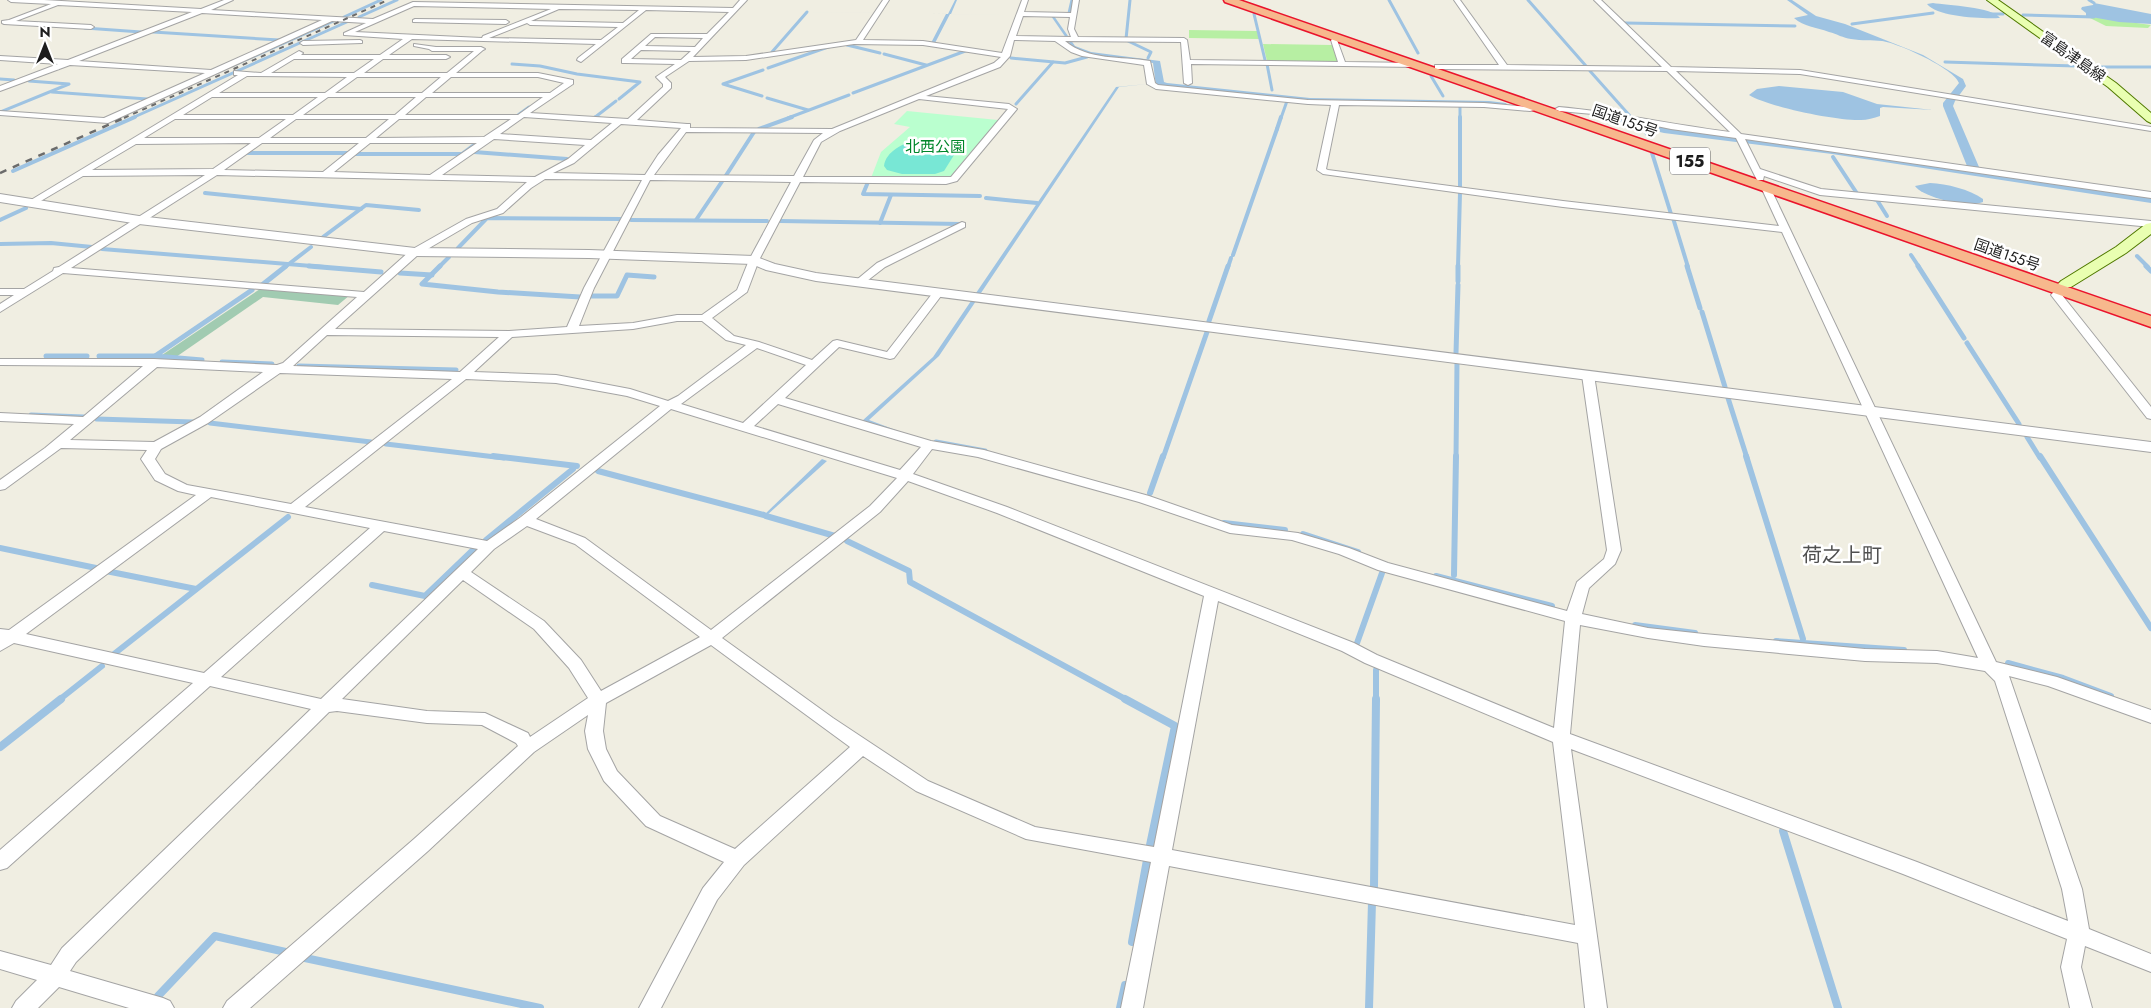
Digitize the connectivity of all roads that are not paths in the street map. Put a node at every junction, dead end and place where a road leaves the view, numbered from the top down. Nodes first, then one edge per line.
1 (11, 0) edge
2 (70, 0) edge
3 (230, 0) edge
4 (472, 0) edge
5 (583, 0) edge
6 (744, 0) edge
7 (886, 0) edge
8 (1026, 0) edge
9 (1076, 0) edge
10 (1229, 0) edge
11 (1244, 0) edge
12 (1457, 0) edge
13 (1597, 0) edge
14 (1992, 0) edge
15 (62, 3) junction
16 (563, 4) edge
17 (449, 5) junction
18 (463, 5) junction
19 (549, 7) junction
20 (644, 8) junction
21 (734, 10) junction
22 (203, 11) junction
23 (1021, 15) junction
24 (1072, 15) junction
25 (331, 18) junction
26 (375, 21) junction
27 (416, 21) junction
28 (506, 22) junction
29 (2, 23) edge
30 (521, 23) junction
31 (408, 24) dead end
32 (623, 25) junction
33 (91, 28) dead end
34 (400, 28) dead end
35 (385, 35) junction
36 (412, 36) junction
37 (710, 36) junction
38 (1336, 37) junction
39 (1013, 38) junction
40 (460, 39) junction
41 (1067, 39) junction
42 (477, 40) junction
43 (602, 42) junction
44 (858, 42) junction
45 (304, 43) dead end
46 (314, 43) junction
47 (399, 45) junction
48 (639, 48) junction
49 (16, 49) dead end
50 (696, 49) junction
51 (71, 53) dead end
52 (90, 54) junction
53 (0, 56) edge
54 (1006, 56) junction
55 (292, 57) junction
56 (381, 57) junction
57 (471, 57) junction
58 (581, 60) dead end
59 (684, 60) junction
60 (71, 62) junction
61 (1186, 62) junction
62 (1342, 64) junction
63 (1416, 65) junction
64 (1438, 67) junction
65 (1504, 67) junction
66 (1669, 69) junction
67 (212, 71) junction
68 (262, 75) junction
69 (354, 75) junction
70 (448, 75) junction
71 (1188, 83) dead end
72 (0, 89) edge
73 (209, 95) junction
74 (325, 95) junction
75 (424, 95) junction
76 (551, 95) junction
77 (919, 97) junction
78 (1335, 102) junction
79 (1540, 108) junction
80 (1559, 109) junction
81 (0, 113) edge
82 (398, 116) junction
83 (521, 116) junction
84 (174, 117) junction
85 (293, 117) junction
86 (2151, 119) edge
87 (618, 122) junction
88 (630, 122) junction
89 (2151, 129) edge
90 (684, 130) junction
91 (832, 132) junction
92 (490, 138) junction
93 (1742, 140) junction
94 (134, 141) junction
95 (260, 141) junction
96 (368, 141) junction
97 (591, 143) junction
98 (216, 172) junction
99 (81, 173) junction
100 (326, 174) junction
101 (434, 177) junction
102 (540, 178) junction
103 (647, 178) junction
104 (797, 179) junction
105 (1761, 179) junction
106 (2151, 195) edge
107 (0, 198) edge
108 (31, 203) junction
109 (139, 220) junction
110 (962, 225) dead end
111 (2151, 226) edge
112 (1784, 229) junction
113 (415, 252) junction
114 (606, 255) junction
115 (754, 260) junction
116 (58, 270) junction
117 (859, 282) junction
118 (2063, 288) junction
119 (0, 292) edge
120 (24, 292) junction
121 (939, 292) junction
122 (367, 295) junction
123 (0, 308) edge
124 (2151, 312) edge
125 (705, 318) junction
126 (2151, 322) edge
127 (572, 329) junction
128 (324, 332) junction
129 (509, 334) junction
130 (755, 344) junction
131 (0, 362) edge
132 (154, 363) junction
133 (813, 364) junction
134 (278, 369) junction
135 (1588, 375) junction
136 (463, 376) junction
137 (776, 399) junction
138 (668, 406) junction
139 (1871, 411) junction
140 (2151, 415) edge
141 (0, 417) edge
142 (86, 421) junction
143 (745, 428) junction
144 (59, 444) junction
145 (929, 445) junction
146 (156, 446) junction
147 (2151, 447) edge
148 (906, 476) junction
149 (0, 486) edge
150 (209, 492) junction
151 (293, 509) junction
152 (526, 520) junction
153 (381, 526) junction
154 (489, 546) junction
155 (462, 573) junction
156 (1212, 594) junction
157 (1573, 618) junction
158 (4, 638) edge
159 (711, 638) junction
160 (1990, 666) junction
161 (205, 680) junction
162 (598, 700) junction
163 (325, 706) junction
164 (2151, 717) edge
165 (1561, 738) junction
166 (863, 746) junction
167 (528, 747) junction
168 (1160, 856) junction
169 (737, 859) junction
170 (0, 862) edge
171 (1586, 936) junction
172 (2078, 936) junction
173 (0, 960) edge
174 (2151, 963) edge
175 (56, 976) junction
176 (23, 1008) edge
177 (163, 1008) edge
178 (234, 1008) edge
179 (650, 1008) edge
180 (1132, 1008) edge
181 (1596, 1008) edge
182 (2080, 1008) edge

1 - 15 street
2 - 15 street
3 - 22 street
4 - 18 street
5 - 16 street
6 - 21 street
7 - 44 street
8 - 23 street
9 - 24 street
10 - 38 highway, 国道155号 / 155
11 - 64 highway, 国道155号 / 155
12 - 65 street
13 - 66 street
14 - 86 main road, 富島津島線
15 - 22 street
15 - 29 street
16 - 19 street
16 - 20 street
16 - 30 street
17 - 18 street
17 - 26 street
17 - 27 street
18 - 19 street
19 - 28 street
20 - 21 street
20 - 32 street
21 - 37 street
22 - 25 street
22 - 52 street
23 - 24 street
23 - 39 street
24 - 41 street
25 - 26 street
25 - 67 street
26 - 35 street
27 - 28 street
27 - 31 street
28 - 40 street
29 - 33 street
30 - 32 street
30 - 42 street
32 - 43 street
34 - 35 street
35 - 36 street
36 - 40 street
36 - 47 street
37 - 48 street
37 - 50 street
38 - 62 street
38 - 63 highway, 国道155号 / 155
39 - 41 street
39 - 54 street
40 - 42 street
41 - 61 street
41 - 78 street
42 - 43 street
43 - 58 street
44 - 54 street
44 - 59 street
45 - 46 street
46 - 47 street
46 - 55 street
47 - 56 street
47 - 57 street
48 - 50 street
48 - 59 street
49 - 53 street
50 - 59 street
51 - 52 street
52 - 60 street
53 - 60 street
54 - 77 street
55 - 56 street
55 - 68 street
56 - 57 street
56 - 69 street
57 - 70 street
59 - 88 street
60 - 67 street
60 - 72 street
61 - 62 street
61 - 71 street
62 - 63 street
63 - 79 highway, 国道155号 / 155
64 - 65 street
64 - 80 highway, 国道155号 / 155
65 - 66 street
66 - 89 street
66 - 93 street
67 - 81 street
68 - 69 street
68 - 73 street
69 - 70 street
69 - 74 street
70 - 75 street
70 - 76 street
73 - 74 street
73 - 84 street
74 - 75 street
74 - 85 street
75 - 76 street
75 - 82 street
76 - 83 street
77 - 91 street
77 - 104 street
78 - 79 street
78 - 112 street
79 - 105 highway, 国道155号 / 155
80 - 93 street
80 - 105 highway, 国道155号 / 155
82 - 83 street
82 - 85 street
82 - 96 street
83 - 87 street
83 - 92 street
84 - 85 street
84 - 94 street
85 - 95 street
87 - 88 street
87 - 97 street
88 - 90 street
90 - 91 street
90 - 103 street
91 - 104 street
92 - 96 street
92 - 97 street
92 - 101 street
93 - 105 street
93 - 106 street
94 - 95 street
94 - 99 street
95 - 96 street
95 - 98 street
96 - 100 street
97 - 102 street
98 - 99 street
98 - 100 street
98 - 109 street
99 - 108 street
100 - 101 street
101 - 102 street
102 - 103 street
102 - 113 street
103 - 104 street
103 - 114 street
104 - 115 street
105 - 111 street
105 - 112 street
105 - 118 highway, 国道155号 / 155
107 - 108 street
108 - 109 street
109 - 113 street
109 - 116 street
110 - 117 street
111 - 118 main road
112 - 139 street
113 - 114 street
113 - 122 street
114 - 115 street
114 - 127 street
115 - 117 street
115 - 125 street
116 - 120 street
116 - 122 street
117 - 121 street
118 - 124 highway, 国道155号 / 155
118 - 126 highway, 国道155号 / 155
118 - 140 street
119 - 120 street
120 - 123 street
121 - 133 street
121 - 135 street
122 - 128 street
125 - 127 street
125 - 130 street
127 - 129 street
128 - 129 street
128 - 134 street
129 - 136 street
130 - 133 street
130 - 138 street
131 - 132 street
132 - 134 street
132 - 142 street
133 - 137 street
134 - 136 street
134 - 146 street
135 - 139 street
135 - 157 street
136 - 138 street
136 - 151 street
137 - 143 street
137 - 145 street
138 - 143 street
138 - 152 street
139 - 147 street
139 - 160 street
141 - 142 street
142 - 144 street
143 - 148 street
144 - 146 street
144 - 149 street
145 - 148 street
145 - 157 street
146 - 150 street
148 - 156 street
148 - 159 street
150 - 151 street
150 - 158 street
151 - 153 street
152 - 154 street
152 - 159 street
153 - 154 street
153 - 161 street
154 - 155 street
155 - 162 street
155 - 163 street
156 - 165 street
156 - 168 street
157 - 160 street
157 - 165 street
158 - 161 street
159 - 162 street
159 - 166 street
160 - 164 street
160 - 172 street
161 - 163 street
161 - 170 street
162 - 167 street
162 - 169 street
163 - 167 street
163 - 175 street
165 - 171 street
165 - 172 street
166 - 168 street
166 - 169 street
167 - 178 street
168 - 171 street
168 - 180 street
169 - 179 street
171 - 181 street
172 - 174 street
172 - 182 street
173 - 175 street
175 - 176 street
175 - 177 street

